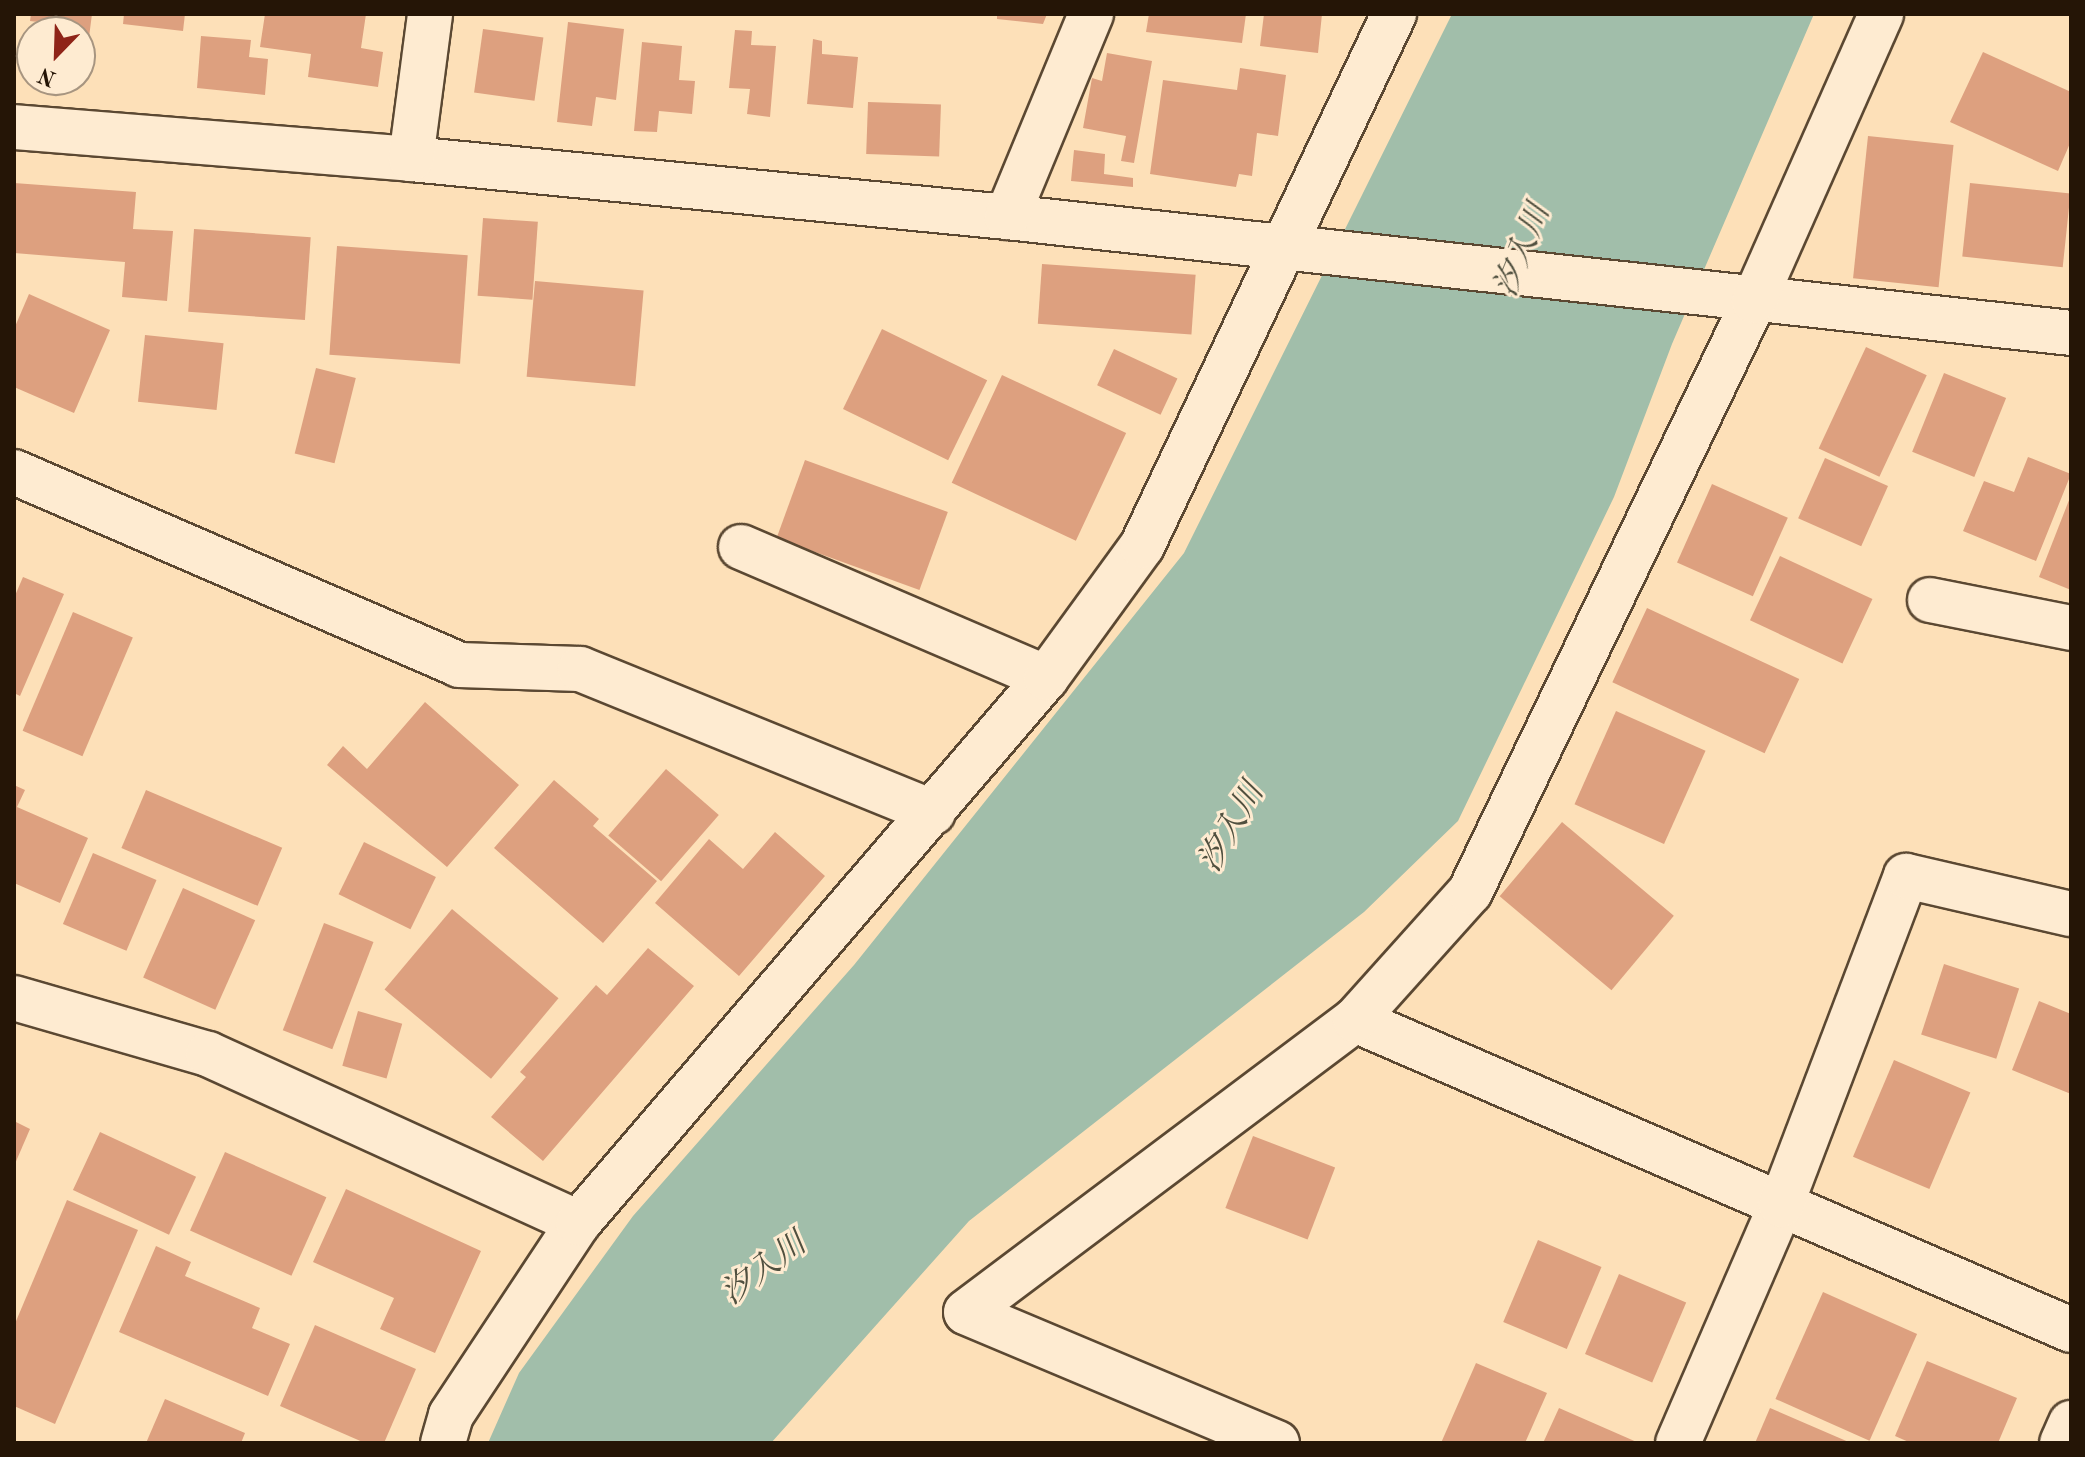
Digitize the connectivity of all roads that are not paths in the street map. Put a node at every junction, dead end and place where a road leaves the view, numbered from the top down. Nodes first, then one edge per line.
1 (430, 14) edge
2 (1091, 14) edge
3 (1394, 14) edge
4 (1881, 14) edge
5 (14, 127) edge
6 (411, 159) junction
7 (1007, 217) junction
8 (1283, 246) junction
9 (1754, 301) junction
10 (2071, 333) edge
11 (14, 472) edge
12 (741, 547) dead end
13 (1930, 600) dead end
14 (2071, 628) edge
15 (1046, 678) junction
16 (933, 812) junction
17 (2071, 914) edge
18 (14, 998) edge
19 (1355, 1020) junction
20 (1781, 1205) junction
21 (578, 1223) junction
22 (2071, 1330) edge
23 (2071, 1423) edge
24 (443, 1443) edge
25 (1277, 1443) edge
26 (1678, 1443) edge
27 (2062, 1443) edge

1 - 6 street
2 - 7 street
3 - 8 street
4 - 9 street
5 - 6 street
6 - 7 street
7 - 8 street
8 - 9 street
8 - 15 street
9 - 10 street
9 - 19 street
11 - 16 street
12 - 15 street
13 - 14 street
15 - 16 street
16 - 21 street
17 - 20 street
18 - 21 street
19 - 20 street
19 - 25 street
20 - 22 street
20 - 26 street
21 - 24 street
23 - 27 street

